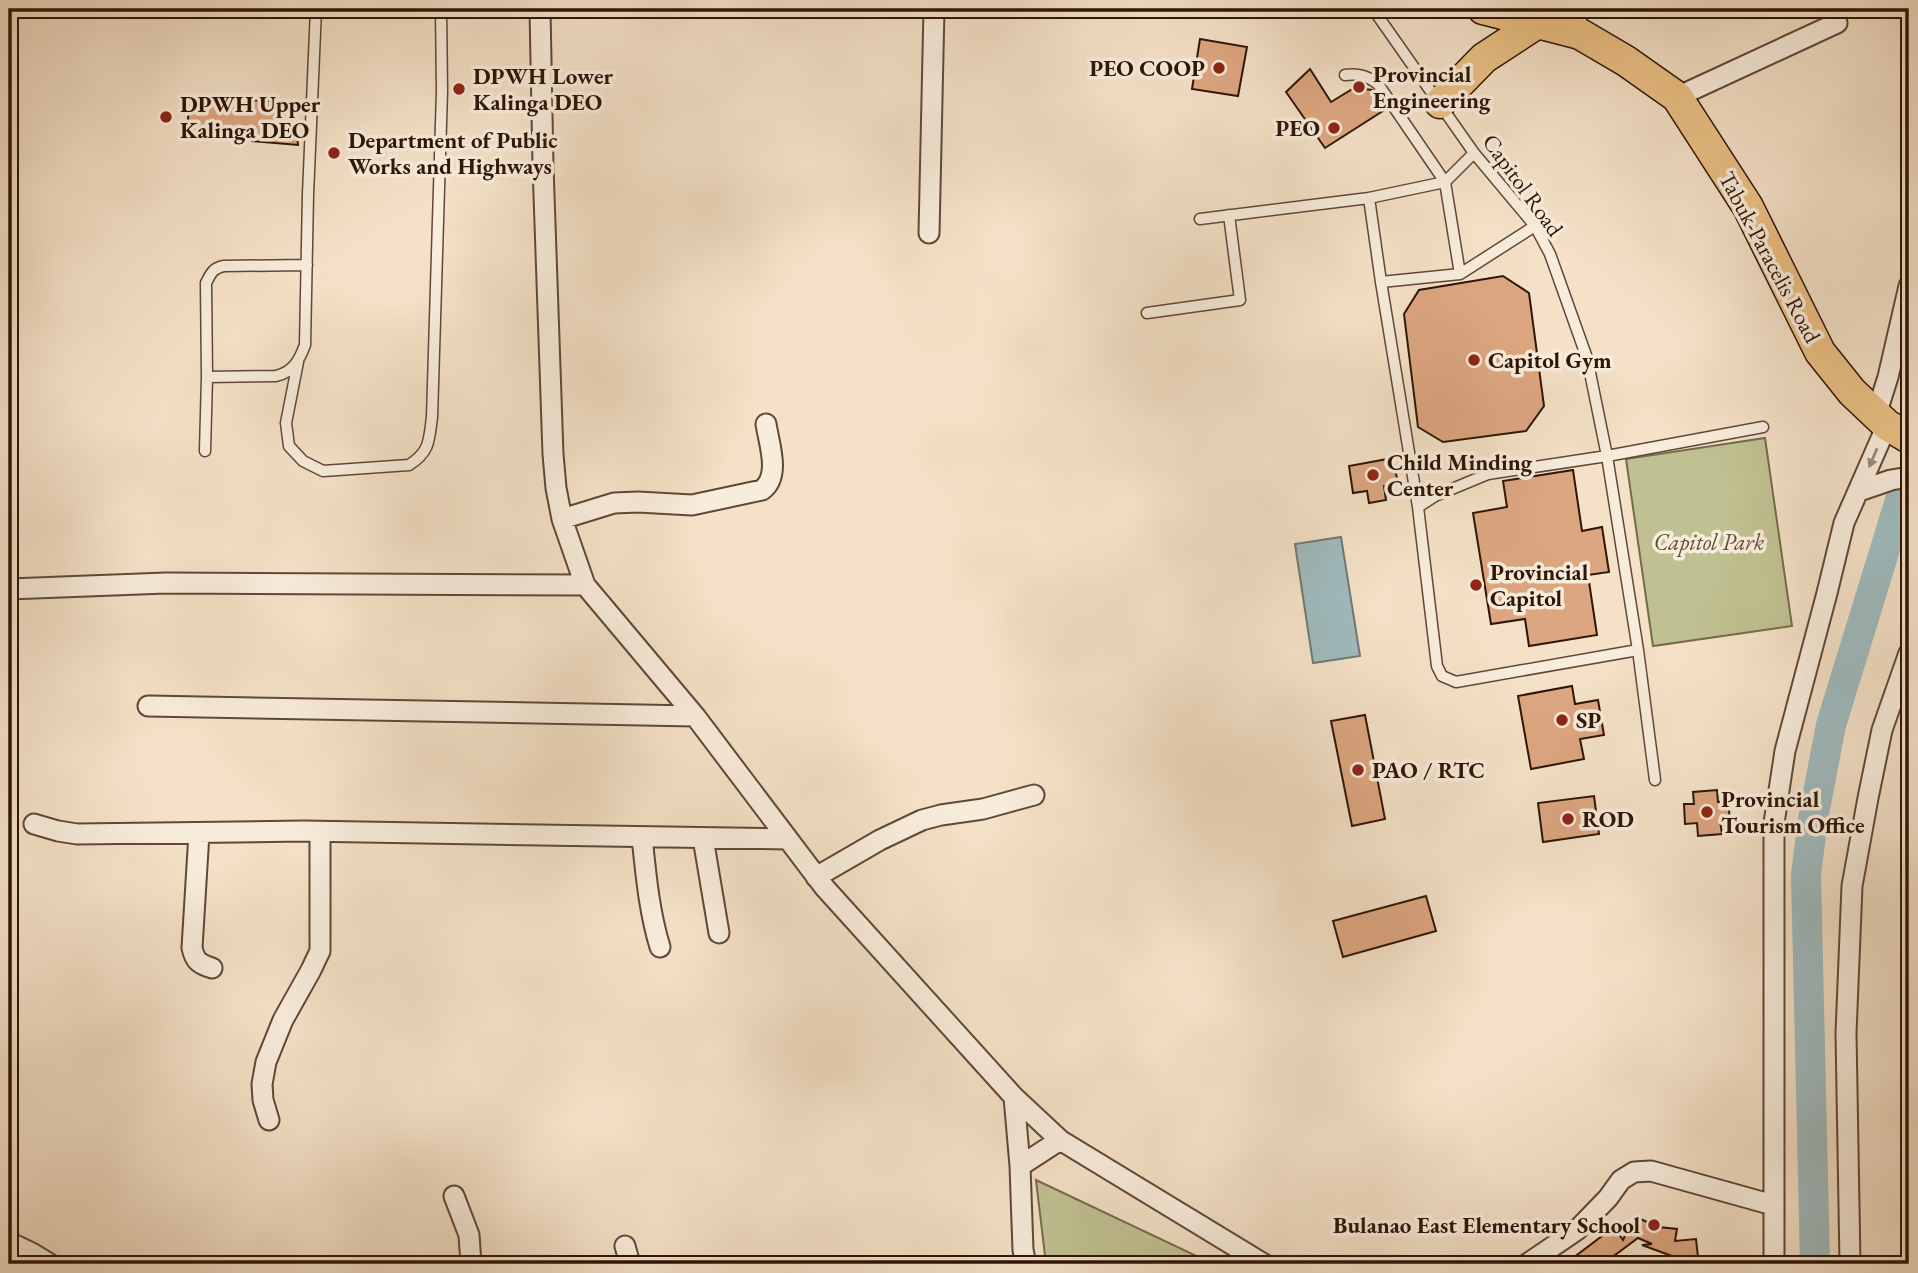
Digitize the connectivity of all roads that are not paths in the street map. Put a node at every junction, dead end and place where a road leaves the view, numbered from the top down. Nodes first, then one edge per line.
1 (316, 9) edge
2 (441, 9) edge
3 (540, 9) edge
4 (934, 9) edge
5 (1373, 9) edge
6 (1483, 9) edge
7 (1576, 21) edge
8 (1539, 22) junction
9 (1837, 23) dead end
10 (1345, 75) dead end
11 (1677, 97) junction
12 (1440, 103) junction
13 (1474, 153) junction
14 (1445, 181) junction
15 (1369, 198) junction
16 (1229, 215) junction
17 (1200, 219) dead end
18 (1535, 226) junction
19 (929, 233) dead end
20 (307, 265) junction
21 (1460, 274) junction
22 (1381, 282) junction
23 (1909, 286) edge
24 (1147, 313) dead end
25 (298, 362) junction
26 (207, 377) junction
27 (766, 424) dead end
28 (1763, 426) dead end
29 (1891, 426) edge
30 (205, 451) dead end
31 (1607, 456) junction
32 (1909, 477) edge
33 (1859, 491) junction
34 (1418, 507) junction
35 (562, 519) junction
36 (585, 584) junction
37 (9, 589) edge
38 (1638, 650) junction
39 (1909, 653) edge
40 (148, 706) dead end
41 (695, 716) junction
42 (1655, 780) dead end
43 (1034, 796) dead end
44 (34, 824) dead end
45 (199, 832) junction
46 (320, 832) junction
47 (642, 837) junction
48 (703, 838) junction
49 (787, 839) junction
50 (816, 877) junction
51 (719, 933) dead end
52 (660, 947) dead end
53 (212, 968) dead end
54 (1014, 1097) junction
55 (269, 1120) dead end
56 (1060, 1140) junction
57 (1020, 1166) junction
58 (454, 1196) dead end
59 (1773, 1205) junction
60 (9, 1242) edge
61 (50, 1264) edge
62 (471, 1264) edge
63 (1026, 1264) edge
64 (1264, 1264) edge
65 (1527, 1264) edge
66 (1774, 1264) edge
67 (1850, 1264) edge

1 - 20 lane
2 - 25 lane
3 - 35 street
4 - 19 street
5 - 12 lane, Capitol Road
6 - 8 main road, Tabuk-Paracelis Road
7 - 8 main road, Tabuk-Paracelis Road
7 - 11 main road, Tabuk-Paracelis Road
8 - 12 main road
9 - 11 street
10 - 14 lane
11 - 29 main road, Tabuk-Paracelis Road
12 - 13 lane, Capitol Road
13 - 14 lane
13 - 18 lane, Capitol Road
14 - 15 lane
14 - 21 lane
15 - 16 lane
15 - 22 lane
16 - 17 lane
16 - 24 lane
18 - 21 lane
18 - 31 lane, Capitol Road
20 - 25 lane
20 - 26 lane
21 - 22 lane
22 - 34 lane
23 - 29 street
25 - 26 lane
26 - 30 lane
27 - 35 street
28 - 31 lane
29 -> 33 street
31 - 34 lane
31 - 38 lane, Capitol Road
32 - 33 street
33 - 59 street
34 - 38 lane
35 - 36 street
36 - 37 street
36 - 41 street
38 - 42 lane, Capitol Road
39 - 67 street
40 - 41 street
41 - 49 street
43 - 50 street
44 - 45 street
45 - 46 street
45 - 53 street
46 - 47 street
46 - 55 street
47 - 48 street
47 - 52 street
48 - 49 street
48 - 51 street
49 - 50 street
50 - 54 street
54 - 56 street
54 - 57 street
56 - 57 street
56 - 64 street
57 - 63 street
58 - 62 street
59 - 65 street
59 - 66 street
60 - 61 street

